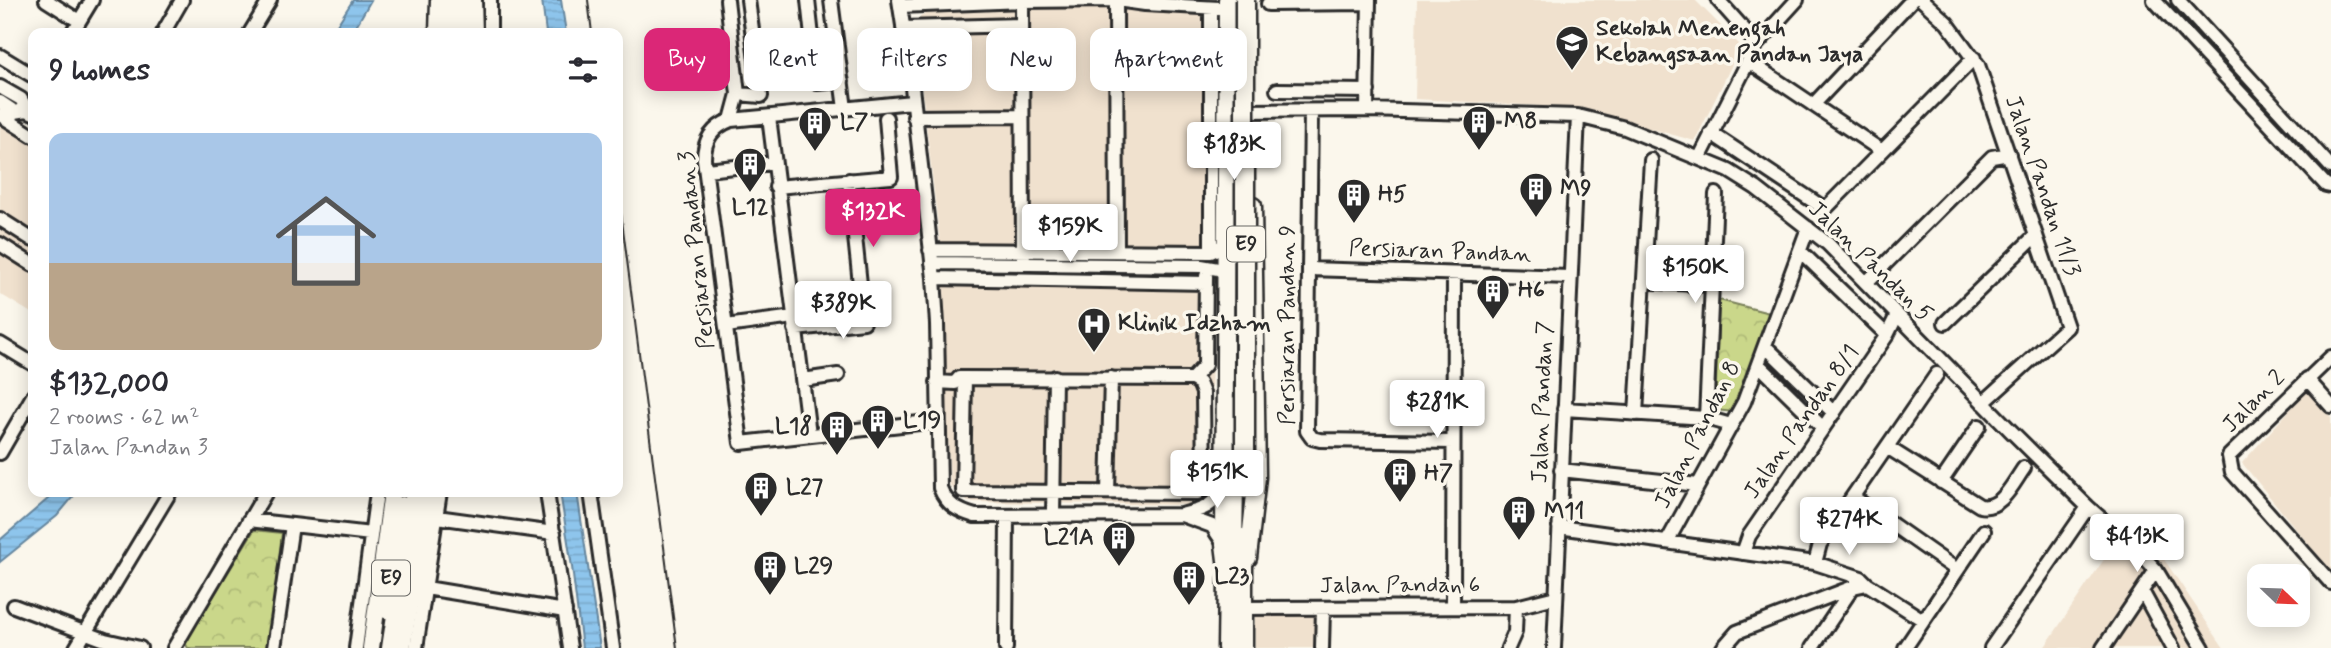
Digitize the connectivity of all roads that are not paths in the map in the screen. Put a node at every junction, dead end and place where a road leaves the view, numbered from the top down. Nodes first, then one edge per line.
1 (46, 0) edge
2 (92, 0) edge
3 (183, 0) edge
4 (270, 0) edge
5 (439, 0) edge
6 (452, 0) edge
7 (465, 0) edge
8 (473, 0) edge
9 (490, 0) edge
10 (727, 0) edge
11 (748, 0) edge
12 (808, 0) edge
13 (831, 0) edge
14 (1097, 0) edge
15 (1115, 0) edge
16 (1718, 0) edge
17 (1797, 0) edge
18 (1912, 0) edge
19 (1922, 0) edge
20 (2154, 0) edge
21 (2178, 0) edge
22 (1023, 1) edge
23 (1139, 1) edge
24 (934, 2) edge
25 (1369, 2) edge
26 (899, 3) edge
27 (1249, 3) edge
28 (1225, 4) edge
29 (1268, 4) dead end
30 (79, 21) junction
31 (1023, 25) junction
32 (903, 26) junction
33 (75, 28) edge
34 (166, 28) edge
35 (253, 28) edge
36 (438, 28) edge
37 (452, 28) edge
38 (464, 28) edge
39 (474, 28) edge
40 (490, 28) edge
41 (811, 28) edge
42 (835, 28) edge
43 (1757, 44) junction
44 (0, 56) edge
45 (1975, 58) junction
46 (1748, 61) junction
47 (28, 73) edge
48 (0, 87) edge
49 (843, 90) edge
50 (1277, 90) dead end
51 (1368, 91) junction
52 (738, 94) junction
53 (0, 102) edge
54 (912, 102) junction
55 (28, 105) edge
56 (1813, 105) junction
57 (28, 109) edge
58 (845, 109) junction
59 (1226, 110) junction
60 (1367, 110) junction
61 (1251, 111) junction
62 (1311, 111) junction
63 (0, 115) edge
64 (1023, 116) junction
65 (1578, 116) junction
66 (769, 117) junction
67 (914, 117) junction
68 (886, 118) dead end
69 (731, 120) junction
70 (1712, 132) junction
71 (28, 133) edge
72 (1882, 151) junction
73 (2009, 154) junction
74 (1699, 157) junction
75 (1651, 160) dead end
76 (774, 163) junction
77 (2331, 167) edge
78 (706, 170) junction
79 (849, 180) junction
80 (2331, 186) edge
81 (776, 187) junction
82 (1716, 194) dead end
83 (0, 219) edge
84 (1808, 228) junction
85 (2036, 235) junction
86 (28, 237) edge
87 (0, 244) edge
88 (1221, 250) junction
89 (1117, 251) junction
90 (1800, 251) junction
91 (1254, 253) junction
92 (931, 256) junction
93 (1023, 257) junction
94 (28, 262) edge
95 (1207, 266) junction
96 (1309, 270) junction
97 (1226, 274) junction
98 (1454, 274) junction
99 (1569, 277) junction
100 (934, 278) junction
101 (1644, 281) junction
102 (1206, 283) junction
103 (1866, 283) junction
104 (1712, 285) junction
105 (1897, 315) junction
106 (795, 323) junction
107 (1945, 323) dead end
108 (726, 326) junction
109 (1887, 335) junction
110 (0, 344) edge
111 (1765, 346) junction
112 (2331, 357) edge
113 (28, 361) edge
114 (1758, 364) junction
115 (1937, 374) dead end
116 (838, 375) dead end
117 (937, 377) junction
118 (1055, 377) junction
119 (962, 378) junction
120 (1111, 378) junction
121 (1192, 379) junction
122 (2307, 379) junction
123 (803, 380) junction
124 (1983, 403) junction
125 (28, 405) edge
126 (2331, 406) edge
127 (1564, 409) junction
128 (1834, 413) junction
129 (1636, 414) junction
130 (1706, 418) junction
131 (937, 421) junction
132 (1731, 425) junction
133 (1979, 426) dead end
134 (1823, 428) junction
135 (808, 434) junction
136 (1453, 442) junction
137 (1887, 447) junction
138 (0, 453) edge
139 (2024, 468) dead end
140 (1561, 470) junction
141 (1225, 480) junction
142 (1941, 482) junction
143 (1698, 485) junction
144 (1053, 492) junction
145 (1108, 492) junction
146 (167, 497) edge
147 (263, 497) edge
148 (376, 497) edge
149 (391, 497) edge
150 (427, 497) edge
151 (439, 497) edge
152 (548, 497) edge
153 (591, 497) edge
154 (1853, 497) junction
155 (408, 500) edge
156 (2088, 507) junction
157 (1181, 515) junction
158 (1007, 516) junction
159 (1053, 516) junction
160 (437, 517) junction
161 (249, 520) junction
162 (292, 525) junction
163 (1559, 527) junction
164 (1984, 531) dead end
165 (554, 533) junction
166 (371, 534) junction
167 (1667, 542) junction
168 (1224, 544) junction
169 (1743, 553) junction
170 (1815, 563) junction
171 (1957, 569) junction
172 (2156, 570) junction
173 (1236, 578) junction
174 (2331, 583) edge
175 (1862, 584) junction
176 (426, 588) junction
177 (2142, 591) junction
178 (1556, 597) junction
179 (14, 606) dead end
180 (1453, 607) junction
181 (1516, 607) junction
182 (1243, 608) junction
183 (1323, 608) junction
184 (565, 611) junction
185 (1923, 620) junction
186 (85, 633) junction
187 (76, 648) edge
188 (140, 648) edge
189 (174, 648) edge
190 (274, 648) edge
191 (356, 648) edge
192 (371, 648) edge
193 (380, 648) edge
194 (391, 648) edge
195 (401, 648) edge
196 (416, 648) edge
197 (570, 648) edge
198 (613, 648) edge
199 (1006, 648) edge
200 (1227, 648) edge
201 (1243, 648) edge
202 (1322, 648) edge
203 (1508, 648) edge
204 (1553, 648) edge
205 (1723, 648) edge
206 (1812, 648) edge
207 (1905, 648) edge
208 (1992, 648) edge
209 (2103, 648) edge
210 (2173, 648) edge
211 (2203, 648) edge

1 - 30 street
2 - 30 street
3 - 34 street
4 - 35 street
5 - 36 main road
6 - 37 highway
7 - 38 highway
8 - 39 main road
9 - 40 street
10 - 52 street
11 - 52 street
12 - 41 street
13 - 42 street
14 - 15 street
14 - 22 street
15 - 23 street
15 - 89 street
16 - 43 street
17 - 43 street
18 - 56 street
19 - 45 street, Jalan Pandan 11/3
20 - 80 street
21 - 77 street
22 - 24 street
22 - 31 street
23 - 28 street
24 - 26 street
24 - 32 street
25 - 29 street
25 - 51 street
26 - 32 street
27 - 28 street
27 - 61 main road
27 - 173 highway, E9, bridge
28 - 59 main road
28 - 88 street
28 - 173 highway, E9
30 - 33 street
31 - 32 street
31 - 64 street
32 - 54 street
43 - 46 street
44 - 47 street
45 - 72 street
45 - 73 street, Jalan Pandan 11/3
46 - 56 street
46 - 70 street
48 - 55 street
49 - 58 street
50 - 51 street
51 - 60 street
52 - 69 street
53 - 57 street
54 - 58 street
54 - 67 street
56 - 72 street
58 - 66 street
59 - 61 street, Jalan Pandan 5
59 - 88 main road
60 - 62 street, Jalan Pandan 5
60 - 65 street, Jalan Pandan 5
61 - 62 street, Jalan Pandan 5
61 - 91 main road
62 - 96 street, Persiaran Pandan 9
63 - 71 street
64 - 67 street
64 - 93 street
65 - 74 street, Jalan Pandan 5
65 - 99 street, Jalan Pandan 7
66 - 69 street
66 - 76 street
67 - 92 street
68 - 79 street
69 - 78 street, Persiaran Pandan 3
70 - 72 street
70 - 74 street
73 - 85 street, Jalan Pandan 11/3
73 - 103 street
74 - 84 street, Jalan Pandan 5
75 - 101 street
76 - 78 street
76 - 81 street
78 - 108 street, Persiaran Pandan 3
79 - 81 street
79 - 106 street
81 - 106 street
82 - 104 street
83 - 86 street
84 - 90 street, Jalan Pandan 8
84 - 103 street, Jalan Pandan 5
85 - 107 street
85 - 124 street, Jalan Pandan 11/3
87 - 94 street
88 - 89 street
88 - 91 main road
88 - 97 main road
89 - 93 street
90 - 109 street
90 - 111 street, Jalan Pandan 8
91 - 173 main road
92 - 93 street
92 - 100 street
93 - 95 street
95 - 97 street
95 - 102 street
96 - 98 street, Persiaran Pandan
96 - 136 street, Persiaran Pandan 9
97 - 141 main road
98 - 99 street, Persiaran Pandan
98 - 136 street
99 - 127 street, Jalan Pandan 7
100 - 102 street
100 - 117 street
101 - 104 street
101 - 129 street
102 - 121 street
103 - 105 street, Jalan Pandan 5
104 - 130 street
105 - 109 street, Jalan Pandan 8/1
105 - 124 street, Jalan Pandan 5
106 - 108 street
106 - 123 street
108 - 135 street, Persiaran Pandan 3
109 - 128 street, Jalan Pandan 8/1
110 - 113 street
111 - 114 street, Jalan Pandan 8
111 - 128 street
112 - 122 street, Jalan 2
114 - 132 street, Jalan Pandan 8
114 - 134 street
115 - 137 street
116 - 123 street
117 - 119 street
117 - 131 street
118 - 119 street
118 - 120 street
118 - 144 street
119 - 144 street
120 - 121 street
120 - 145 street
121 - 145 street
122 - 126 street, Jalan 2
122 - 174 street, Jalan 2
123 - 135 street
124 - 156 street, Jalan Pandan 5
125 - 138 street
127 - 129 street
127 - 140 street, Jalan Pandan 7
128 - 134 street, Jalan Pandan 8/1
129 - 130 street
130 - 132 street
131 - 135 street
131 - 158 street
132 - 143 street, Jalan Pandan 8
133 - 142 street
134 - 169 street, Jalan Pandan 8/1
136 - 180 street
137 - 142 street
137 - 154 street
139 - 142 street
140 - 143 street
140 - 163 street, Jalan Pandan 7
141 - 157 street
141 - 168 main road
143 - 167 street, Jalan Pandan 8
144 - 145 street
144 - 159 street
146 - 186 street
147 - 161 street
148 - 166 street
149 - 192 main road
150 - 195 main road
151 - 160 street
152 - 165 street
153 - 198 street
154 - 170 street
154 - 171 street
155 - 193 highway, E9
155 - 194 highway, E9
156 - 172 street, Jalan Pandan 5
156 - 208 street
157 - 159 street
157 - 168 street
158 - 159 street
158 - 199 street
160 - 165 street
160 - 176 street
161 - 162 street
161 - 189 street
162 - 166 street
162 - 190 street
163 - 167 street
163 - 178 street, Jalan Pandan 7
164 - 171 street
165 - 184 street
166 - 191 street
167 - 169 street
168 - 173 main road
169 - 170 street
170 - 175 street
171 - 185 street
172 - 177 street
172 - 211 street, Jalan Pandan 5
173 - 182 highway, E9
173 - 200 highway, E9
175 - 185 street
175 - 205 street
175 - 206 street
176 - 184 street
176 - 196 street
177 - 209 street
177 - 210 street
178 - 181 street, Jalan Pandan 6
178 - 204 street, Jalan Pandan 7
179 - 186 street
180 - 181 street, Jalan Pandan 6
180 - 183 street, Jalan Pandan 6
181 - 203 street
182 - 183 street, Jalan Pandan 6
182 - 201 highway, E9
183 - 202 street
184 - 197 street
185 - 207 street
186 - 187 street
186 - 188 street

